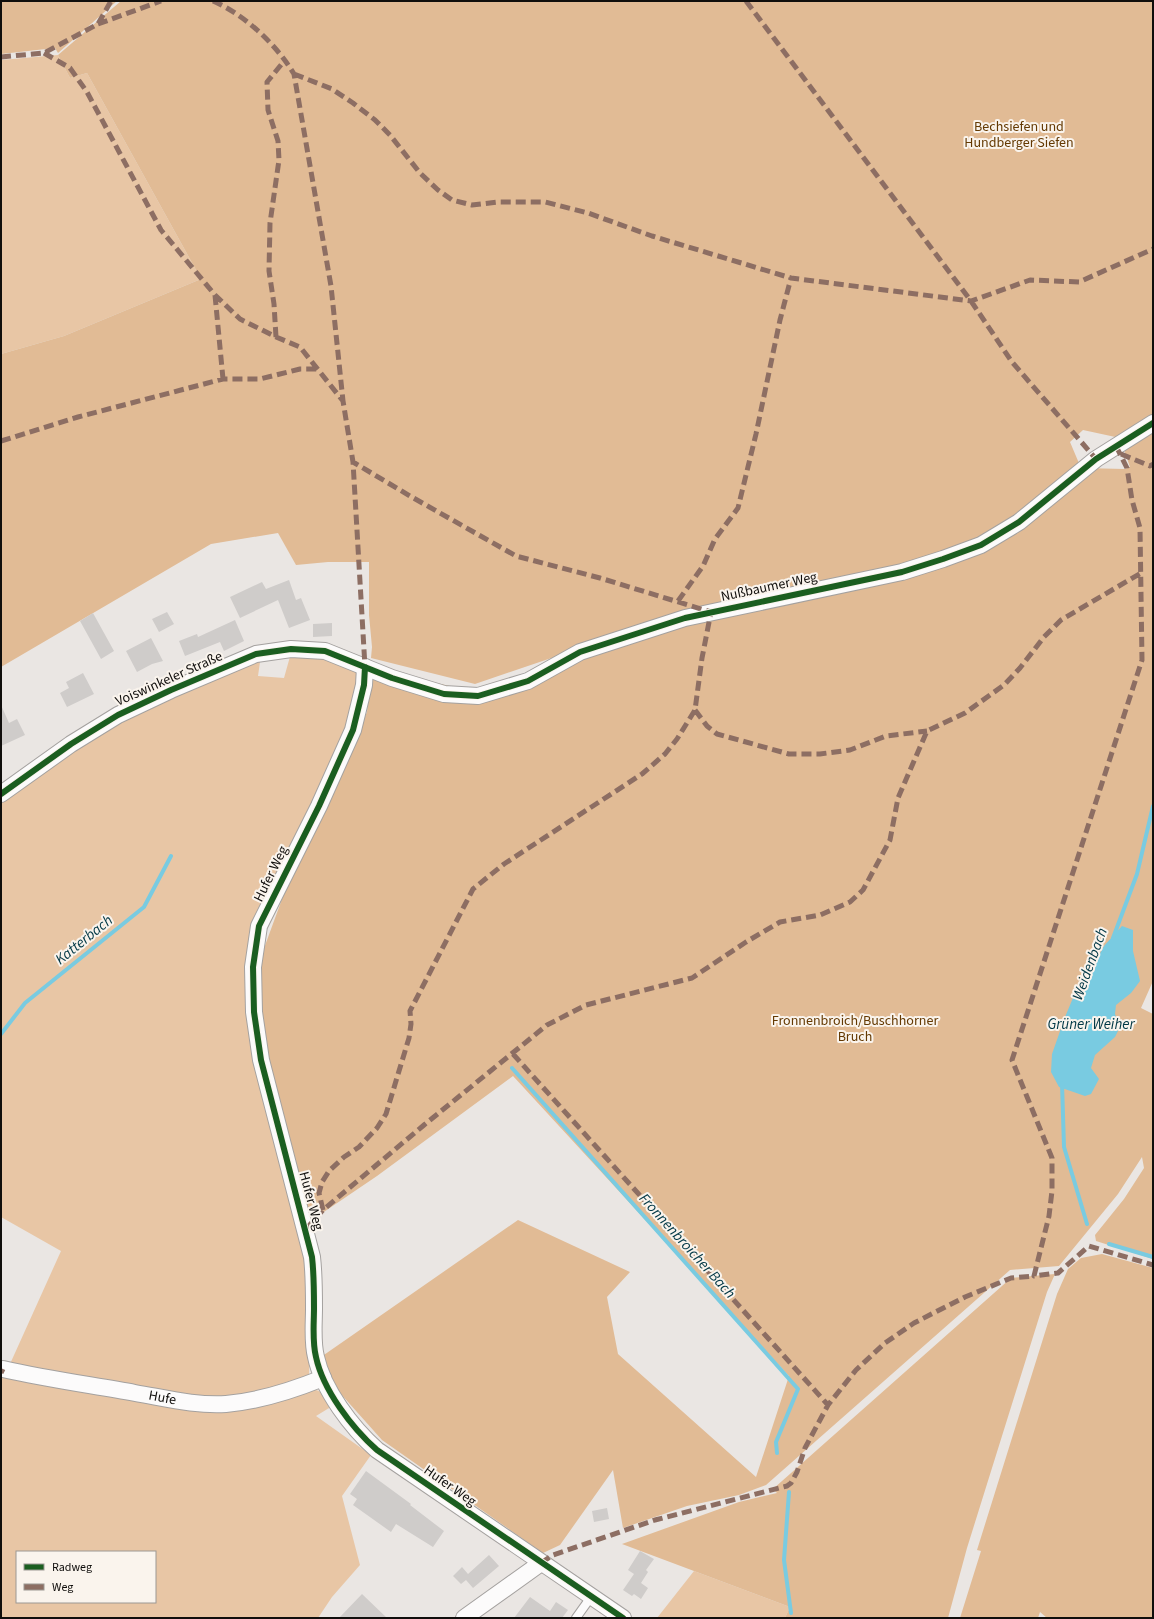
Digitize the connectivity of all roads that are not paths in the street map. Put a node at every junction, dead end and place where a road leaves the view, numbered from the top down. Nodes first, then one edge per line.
1 (1153, 422) edge
2 (365, 667) junction
3 (1, 794) edge
4 (2, 1369) edge
5 (323, 1378) junction
6 (541, 1563) junction
7 (591, 1597) junction
8 (618, 1617) edge
9 (464, 1618) edge
10 (576, 1618) edge

1 - 2 street, Nußbaumer Weg
2 - 3 street, Voiswinkeler Straße
2 - 5 street, Hufer Weg
4 - 5 street, Hufe
5 - 6 street, Hufer Weg
6 - 7 street, Hufer Weg
6 - 9 street
7 - 8 street, Hufer Weg
7 - 10 lane

